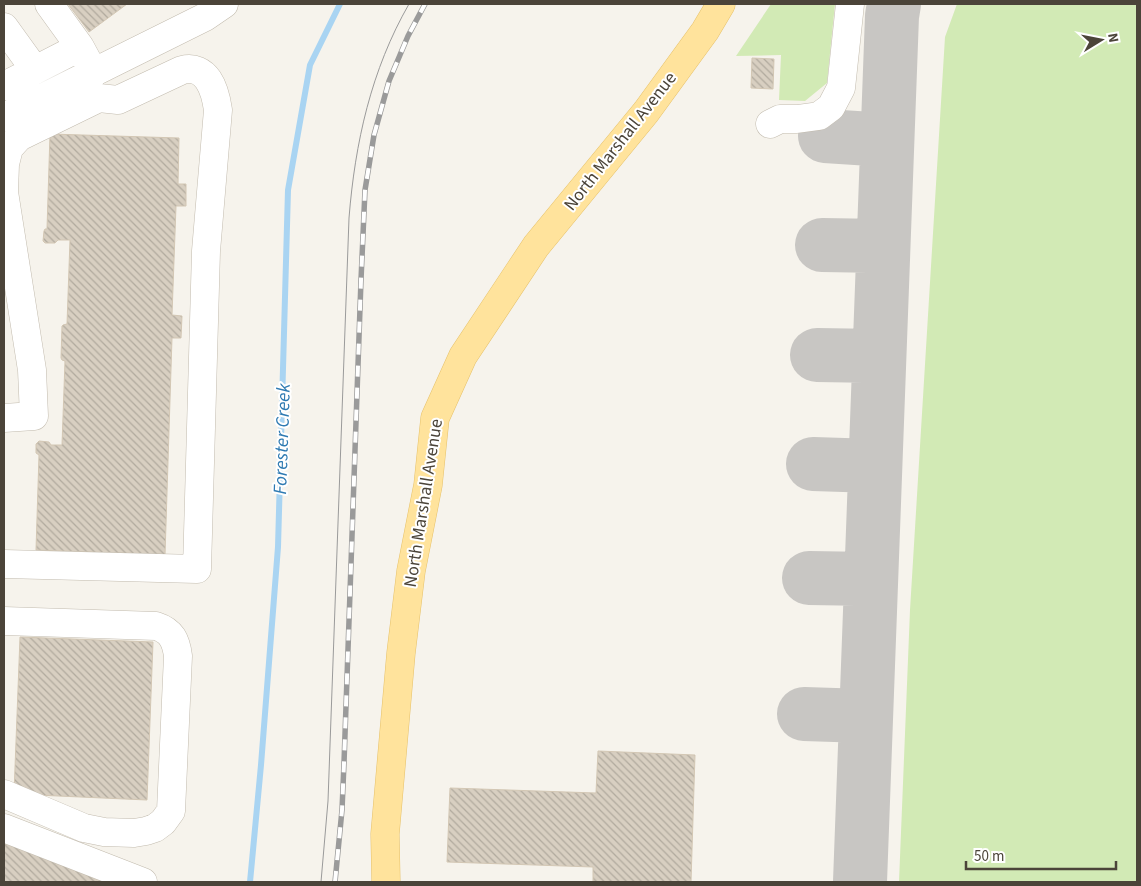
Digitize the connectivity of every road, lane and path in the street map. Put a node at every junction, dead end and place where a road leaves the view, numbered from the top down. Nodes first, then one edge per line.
1 (49, 4) edge
2 (224, 4) edge
3 (721, 4) edge
4 (850, 4) edge
5 (187, 13) edge
6 (4, 27) edge
7 (80, 47) junction
8 (35, 70) junction
9 (94, 72) junction
10 (4, 86) edge
11 (4, 117) edge
12 (770, 124) dead end
13 (4, 192) edge
14 (10, 276) edge
15 (4, 418) edge
16 (4, 564) edge
17 (4, 621) edge
18 (4, 794) edge
19 (4, 828) edge
20 (143, 882) edge
21 (386, 882) edge

1 - 7 lane
2 - 5 lane
3 - 21 main road, North Marshall Avenue
4 - 12 lane
5 - 9 lane
6 - 8 lane
7 - 8 lane
7 - 9 lane
8 - 10 lane
9 - 11 lane
13 - 14 lane
13 - 16 lane
14 - 15 lane
17 - 18 lane
19 - 20 lane

